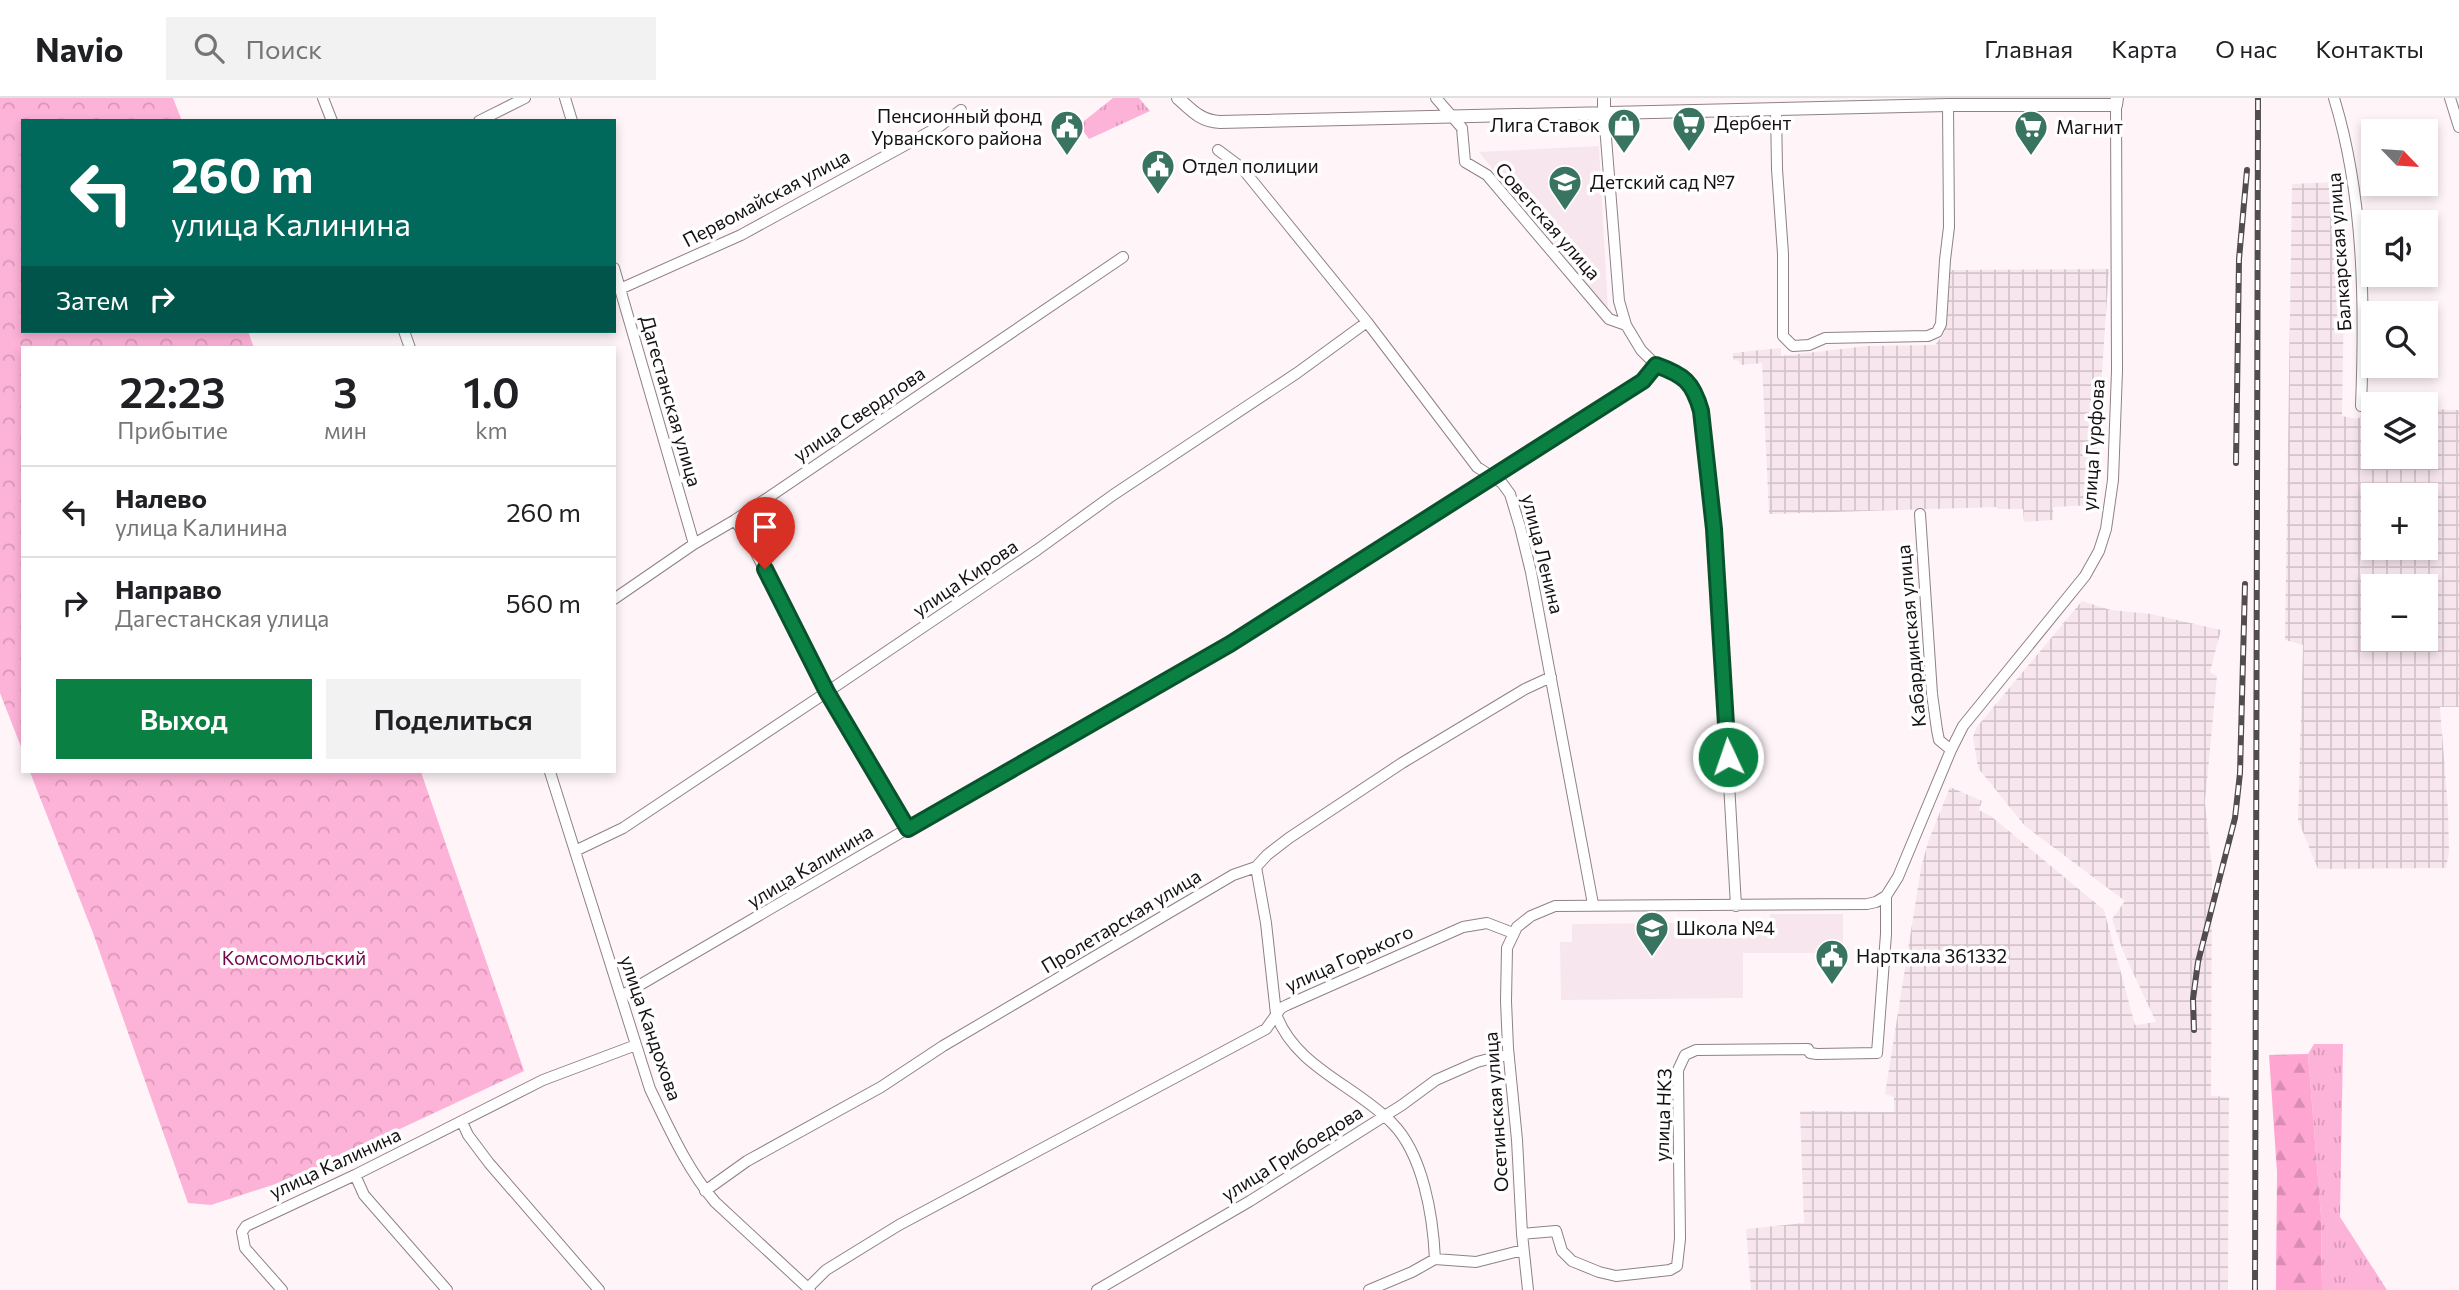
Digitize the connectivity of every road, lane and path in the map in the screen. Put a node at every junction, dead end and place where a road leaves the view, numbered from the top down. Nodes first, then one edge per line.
1 (323, 98) edge
2 (525, 98) edge
3 (565, 98) edge
4 (1178, 98) edge
5 (1436, 98) edge
6 (1604, 98) edge
7 (2334, 98) edge
8 (2450, 98) edge
9 (1948, 101) edge
10 (2116, 101) edge
11 (1776, 109) junction
12 (961, 110) dead end
13 (1604, 113) junction
14 (1451, 116) junction
15 (331, 119) edge
16 (483, 119) edge
17 (571, 119) edge
18 (2459, 127) edge
19 (1219, 150) dead end
20 (1123, 257) dead end
21 (616, 275) edge
22 (620, 289) junction
23 (1367, 322) junction
24 (1626, 325) junction
25 (1656, 365) junction
26 (2361, 392) edge
27 (1493, 477) junction
28 (1920, 514) dead end
29 (735, 520) junction
30 (694, 544) junction
31 (616, 598) edge
32 (1551, 677) junction
33 (827, 692) junction
34 (1951, 750) junction
35 (550, 773) edge
36 (908, 829) junction
37 (575, 851) junction
38 (1256, 867) junction
39 (1886, 896) junction
40 (1593, 904) junction
41 (1737, 906) junction
42 (1513, 933) junction
43 (621, 996) junction
44 (1276, 1014) junction
45 (636, 1045) junction
46 (1508, 1054) junction
47 (1385, 1116) junction
48 (462, 1122) junction
49 (355, 1175) junction
50 (705, 1191) junction
51 (1522, 1234) junction
52 (1523, 1250) junction
53 (1435, 1259) junction
54 (809, 1289) edge
55 (282, 1290) edge
56 (447, 1290) edge
57 (599, 1290) edge
58 (1097, 1290) edge
59 (1369, 1290) edge
60 (1528, 1290) edge

1 - 15 street
2 - 16 street
3 - 17 street
4 - 14 street
5 - 14 street, Советская улица
6 - 13 street
7 - 26 street, Балкарская улица
8 - 18 street
9 - 10 street
9 - 11 street
9 - 11 street
10 - 34 street, улица Гурфова
11 - 13 street
12 - 22 street, Первомайская улица
13 - 14 street
13 - 24 street
14 - 24 street, Советская улица
19 - 23 street, улица Ленина
20 - 29 street, улица Свердлова
21 - 22 street, Дагестанская улица
22 - 30 street, Дагестанская улица
23 - 27 street, улица Ленина
23 - 33 street, улица Кирова
24 - 25 street
25 - 27 street, улица Калинина
25 - 41 street
27 - 32 street, улица Ленина
27 - 36 street, улица Калинина
28 - 34 street, Кабардинская улица
29 - 30 street, улица Свердлова
29 - 33 street
30 - 31 street, улица Свердлова
32 - 38 street, Пролетарская улица
32 - 40 street, улица Ленина
33 - 36 street
33 - 37 street, улица Кирова
34 - 39 street, улица Гурфова
35 - 37 street, улица Кандохова
36 - 43 street, улица Калинина
37 - 43 street, улица Кандохова
38 - 44 street
38 - 50 street, Пролетарская улица
39 - 41 street
39 - 51 street, улица НКЗ
40 - 41 street
40 - 42 street
42 - 44 street, улица Горького
42 - 46 street, Осетинская улица
43 - 45 street, улица Кандохова
44 - 47 street
44 - 54 street, улица Горького
45 - 48 street, улица Калинина
45 - 50 street, улица Кандохова
46 - 47 street, улица Грибоедова
46 - 51 street, Осетинская улица
47 - 53 street
47 - 58 street, улица Грибоедова
48 - 49 street, улица Калинина
48 - 57 street
49 - 55 street, улица Калинина
49 - 56 street
50 - 54 street, улица Кандохова
51 - 52 street, Осетинская улица
52 - 53 street
52 - 60 street, Осетинская улица
53 - 59 street

